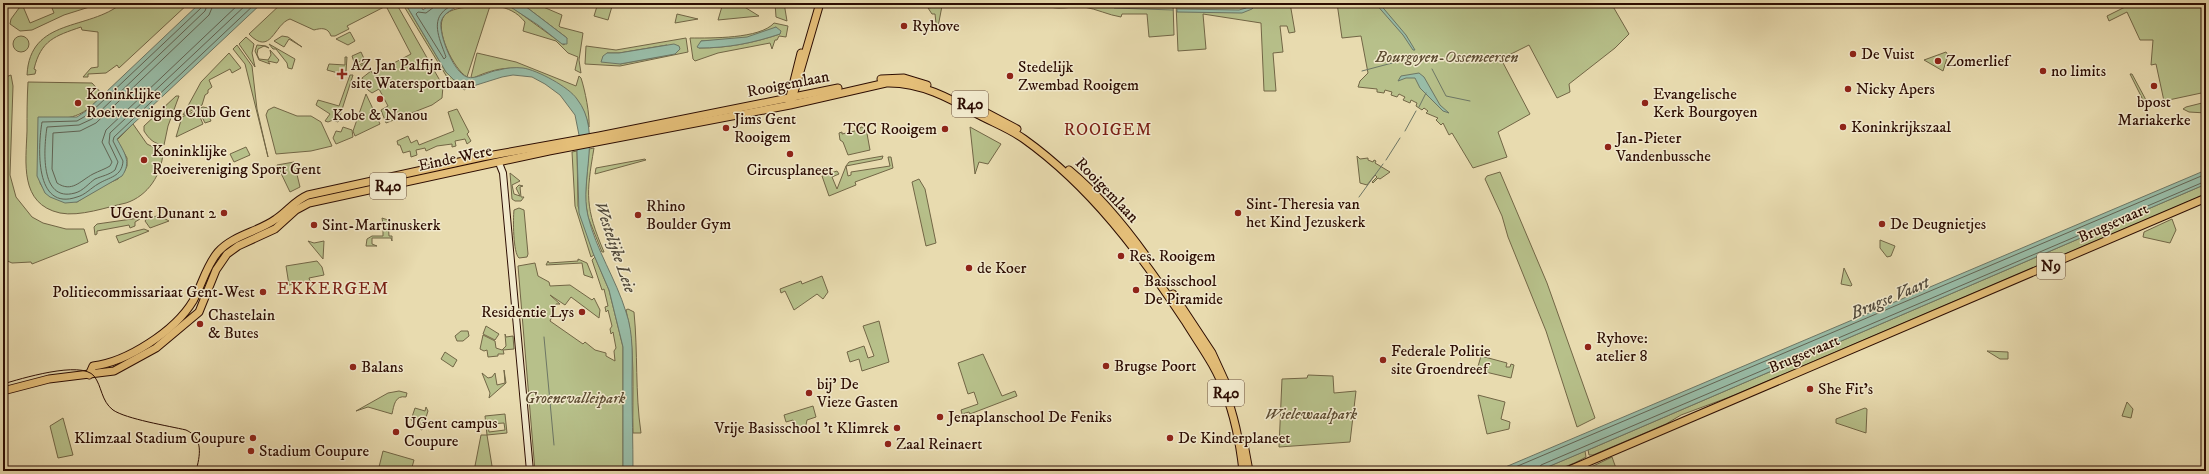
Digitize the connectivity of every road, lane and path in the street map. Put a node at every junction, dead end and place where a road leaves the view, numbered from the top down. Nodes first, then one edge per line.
1 (815, 3) edge
2 (820, 3) edge
3 (810, 31) junction
4 (797, 85) junction
5 (806, 93) junction
6 (791, 96) junction
7 (790, 105) junction
8 (593, 140) junction
9 (563, 143) joint
10 (575, 145) junction
11 (495, 155) junction
12 (502, 162) junction
13 (2206, 198) edge
14 (508, 206) junction
15 (508, 236) junction
16 (513, 246) junction
17 (512, 262) junction
18 (512, 275) junction
19 (516, 286) junction
20 (516, 306) junction
21 (520, 358) junction
22 (525, 373) junction
23 (89, 375) junction
24 (3, 391) edge
25 (525, 405) junction
26 (530, 471) edge
27 (1244, 471) edge
28 (1249, 471) edge
29 (1567, 471) edge

1 - 3 main road
2 - 3 main road
3 - 4 main road
3 - 6 main road
4 - 5 main road
4 - 6 main road
5 - 6 main road, Rooigemlaan / R40
5 - 28 main road, Rooigemlaan / R40
6 - 7 main road
6 - 8 main road, Rooigemlaan / R40
7 - 8 main road, Rooigemlaan / R40
7 - 27 main road, Rooigemlaan / R40
8 - 10 main road, Rooigemlaan / R40
9 - 10 main road, Rooigemlaan / R40
9 - 11 main road, Einde Were / R40
10 - 12 main road, Einde Were / R40
11 - 12 main road
11 - 23 main road, Einde Were / R40
12 - 14 main road
12 - 23 main road, Einde Were / R40
13 - 29 main road, Brugsevaart / N9
14 - 15 main road
14 - 16 main road
15 - 16 main road
15 - 17 main road
16 - 17 main road
17 - 18 main road
17 - 19 main road
18 - 19 main road
18 - 20 main road
19 - 20 main road
20 - 21 main road
20 - 22 main road
21 - 22 main road
21 - 25 main road
22 - 25 main road
23 - 24 main road, R40
25 - 26 main road

